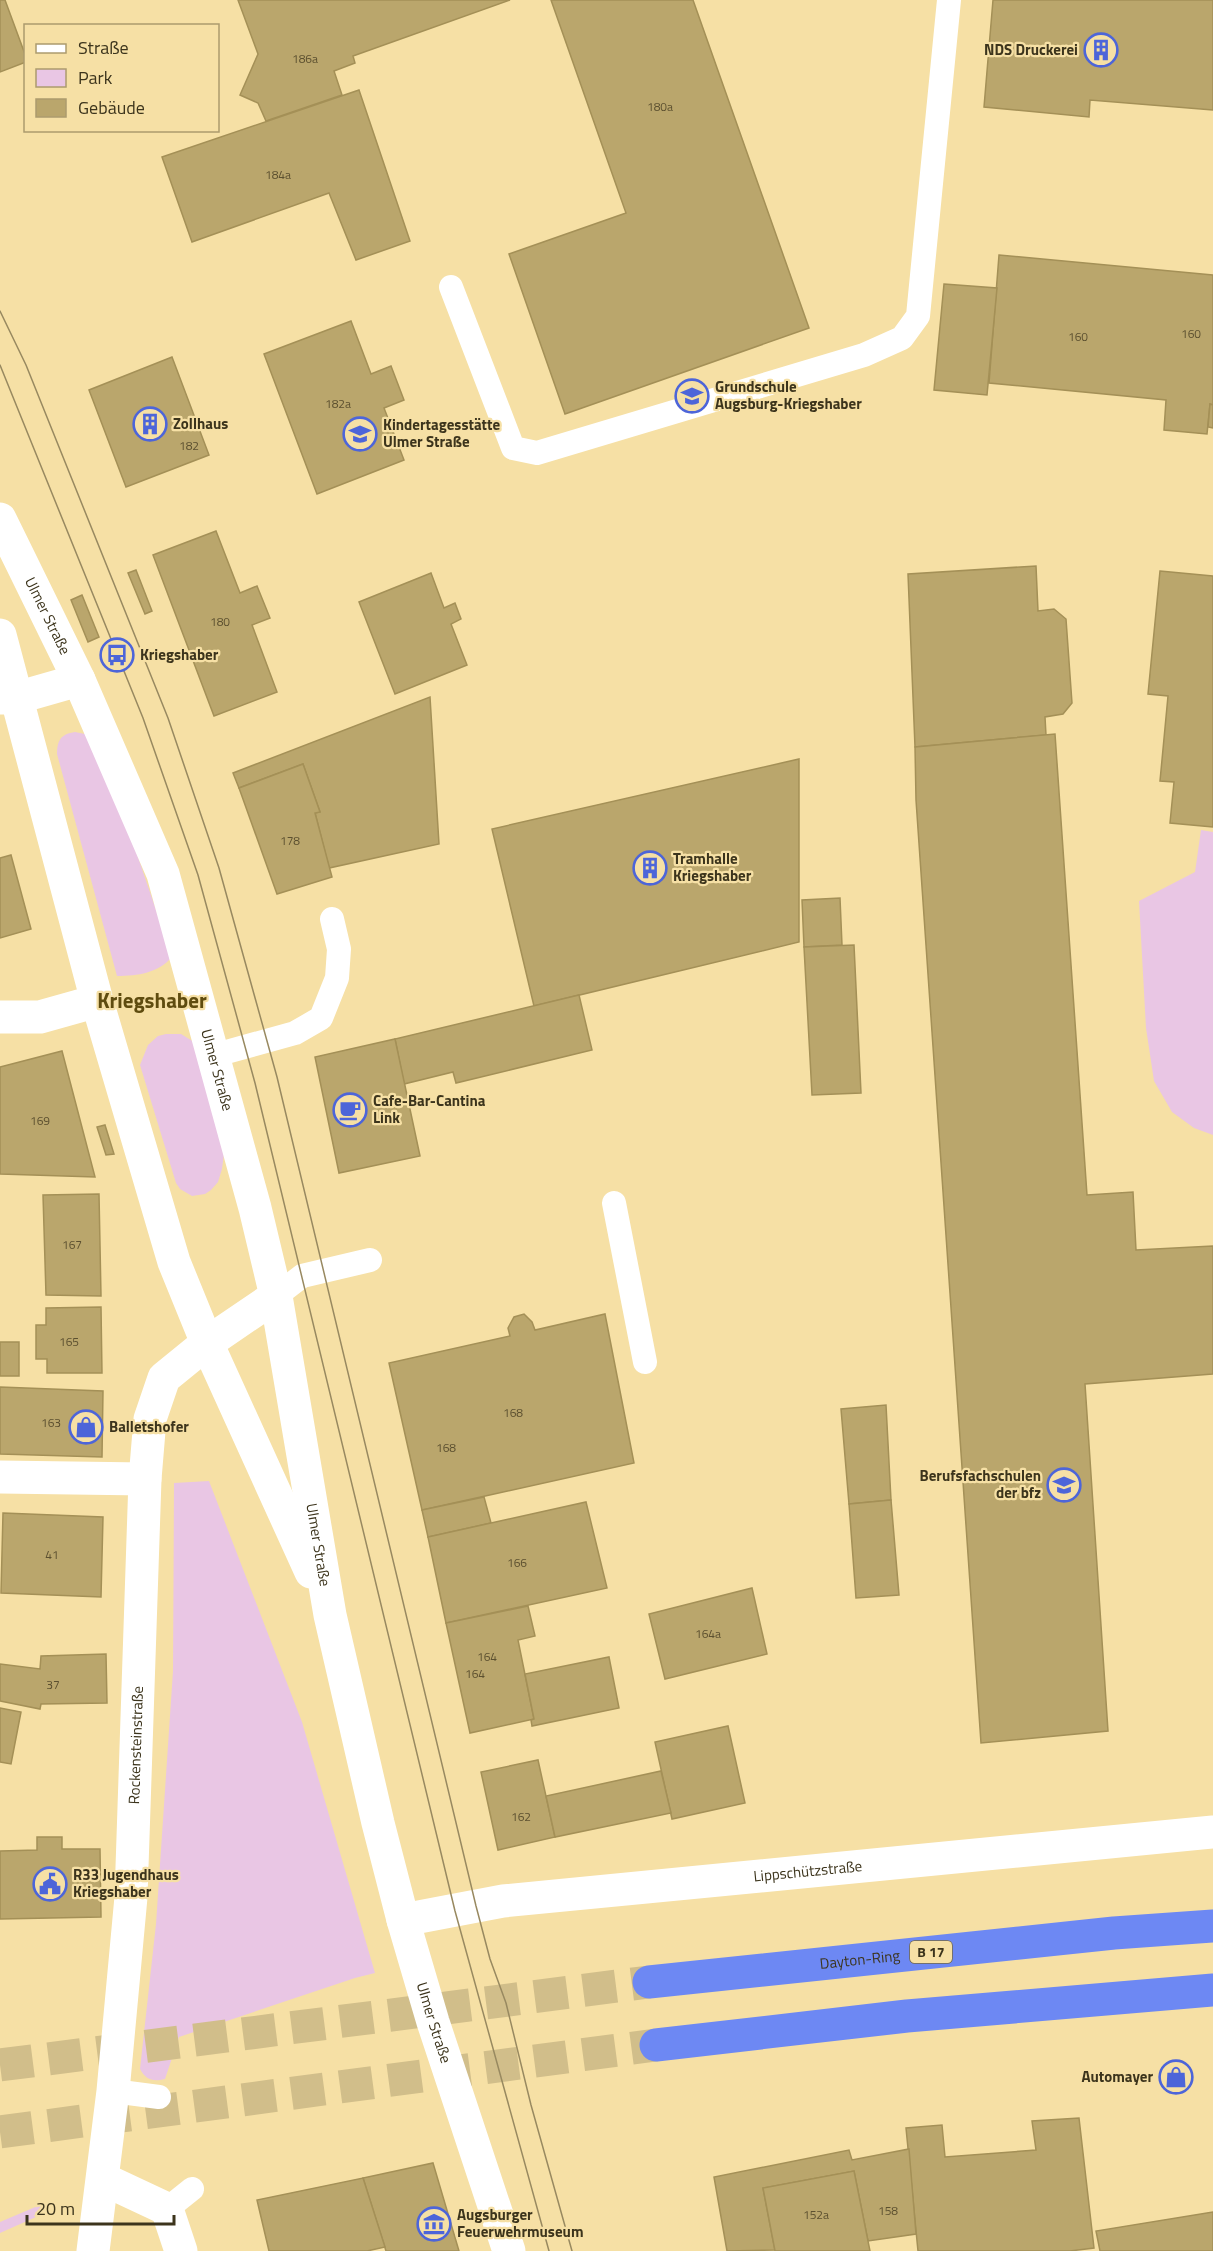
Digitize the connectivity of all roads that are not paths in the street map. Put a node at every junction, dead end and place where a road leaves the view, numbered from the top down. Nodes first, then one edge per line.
1 (949, 0) edge
2 (451, 286) dead end
3 (0, 519) edge
4 (0, 635) edge
5 (79, 680) junction
6 (8, 698) edge
7 (332, 920) dead end
8 (97, 1001) junction
9 (0, 1017) edge
10 (212, 1056) junction
11 (614, 1203) dead end
12 (370, 1260) dead end
13 (276, 1296) junction
14 (207, 1343) junction
15 (645, 1362) dead end
16 (0, 1477) edge
17 (145, 1479) junction
18 (330, 1615) junction
19 (1213, 1832) edge
20 (403, 1920) junction
21 (1213, 1926) edge
22 (649, 1982) tunnel mouth
23 (1213, 1990) edge
24 (656, 2045) tunnel mouth
25 (113, 2091) junction
26 (159, 2097) dead end
27 (103, 2179) junction
28 (93, 2251) edge
29 (181, 2251) edge
30 (509, 2251) edge

1 - 2 lane
3 - 5 street, Ulmer Straße
4 - 6 street, Ulmer Straße
5 - 6 street
5 - 10 street, Ulmer Straße
6 - 8 street, Ulmer Straße
7 - 10 lane
8 - 9 street
8 - 14 street, Ulmer Straße
10 - 13 street, Ulmer Straße
11 - 15 lane
12 - 13 lane
13 - 14 street, Rockensteinstraße
13 - 18 street, Ulmer Straße
14 - 17 street, Rockensteinstraße
14 - 18 street, Ulmer Straße
16 - 17 street
17 - 25 street, Rockensteinstraße
18 - 20 street, Ulmer Straße
19 - 20 street, Lippschützstraße
20 - 30 street, Ulmer Straße
21 - 22 highway, Dayton-Ring / B 17
23 - 24 highway
25 - 26 lane
25 - 27 street, Rockensteinstraße
27 - 28 street, Rockensteinstraße
27 - 29 street

